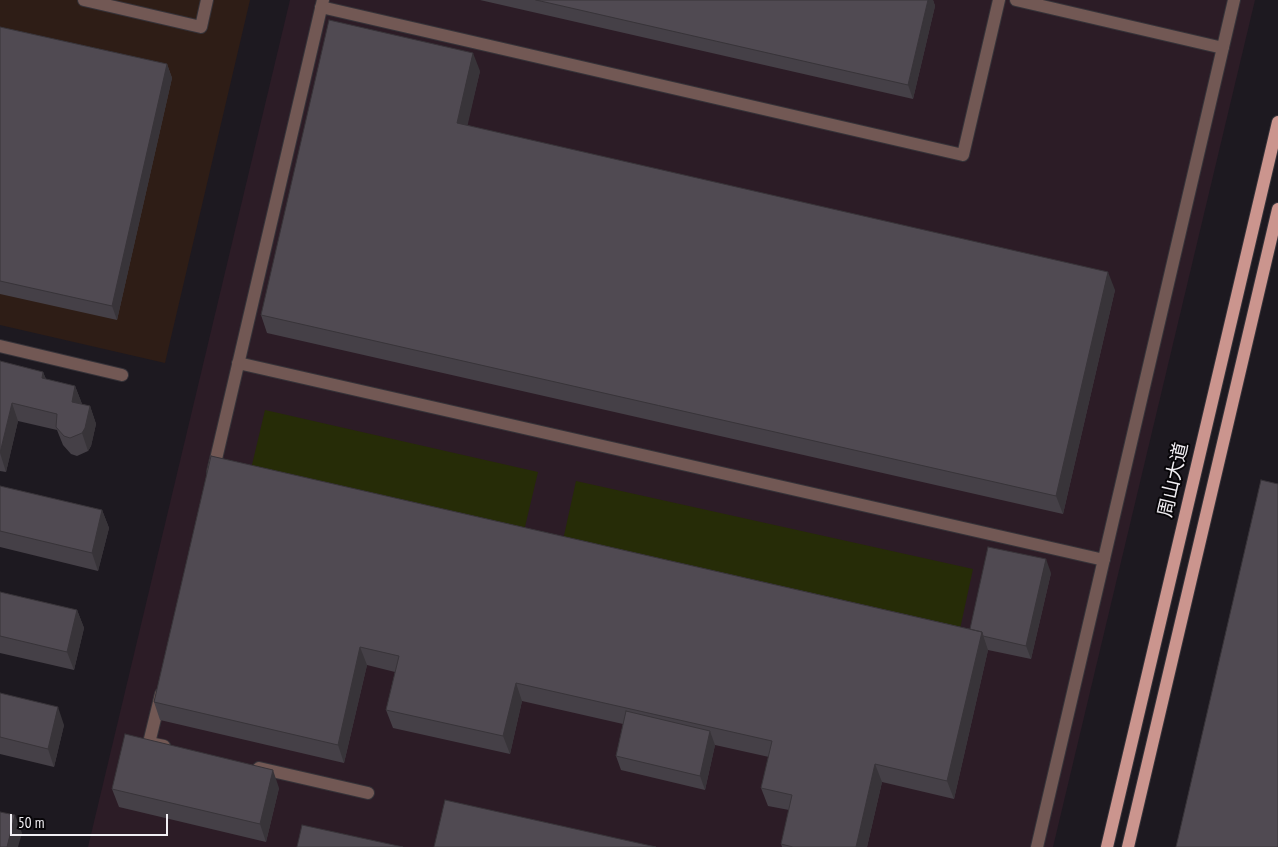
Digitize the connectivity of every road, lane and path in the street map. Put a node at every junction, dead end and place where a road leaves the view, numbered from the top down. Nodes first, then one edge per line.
1 (84, 0) edge
2 (207, 0) edge
3 (999, 0) edge
4 (1016, 0) edge
5 (1234, 0) edge
6 (322, 4) edge
7 (1223, 48) junction
8 (1278, 122) edge
9 (1278, 209) edge
10 (0, 346) edge
11 (238, 363) junction
12 (122, 375) dead end
13 (209, 486) edge
14 (1104, 560) junction
15 (163, 686) edge
16 (178, 750) edge
17 (244, 765) edge
18 (368, 793) dead end
19 (1037, 847) edge
20 (1107, 847) edge
21 (1128, 847) edge

1 - 2 lane
3 - 6 lane
4 - 7 lane
5 - 7 lane
6 - 11 lane
7 - 14 lane
8 - 20 main road, 周山大道
9 - 21 main road, 周山大道
10 - 12 lane
11 - 13 lane
11 - 14 lane
14 - 19 lane
15 - 16 lane
17 - 18 lane

